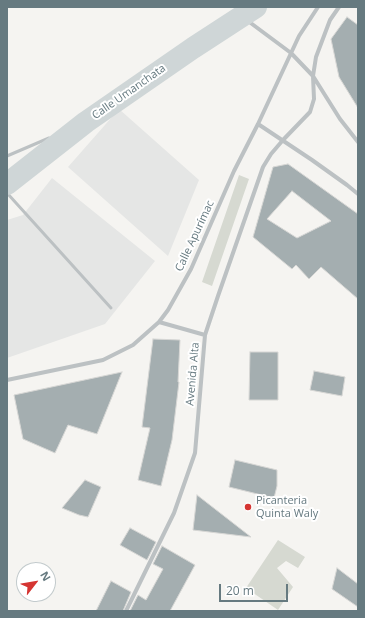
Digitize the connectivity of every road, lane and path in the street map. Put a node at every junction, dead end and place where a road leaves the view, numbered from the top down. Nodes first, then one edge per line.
1 (318, 7) edge
2 (339, 7) edge
3 (248, 12) edge
4 (291, 53) junction
5 (313, 76) junction
6 (258, 124) junction
7 (51, 137) dead end
8 (283, 140) junction
9 (358, 142) edge
10 (7, 156) edge
11 (7, 184) edge
12 (7, 194) edge
13 (358, 194) edge
14 (111, 308) dead end
15 (159, 322) junction
16 (205, 335) junction
17 (7, 380) edge
18 (126, 611) edge

1 - 4 street, Calle Apurímac
2 - 5 street
3 - 4 street
3 - 11 main road, Calle Umanchata
4 - 5 street
4 - 6 street, Calle Apurímac
5 - 8 street, Avenida Alta
5 - 9 street
6 - 8 street
6 - 15 street, Calle Apurímac
7 - 10 lane
8 - 13 street
8 - 16 street, Avenida Alta
12 - 14 lane
15 - 16 street
15 - 17 street, Calle Apurímac
16 - 18 street, Avenida Alta

